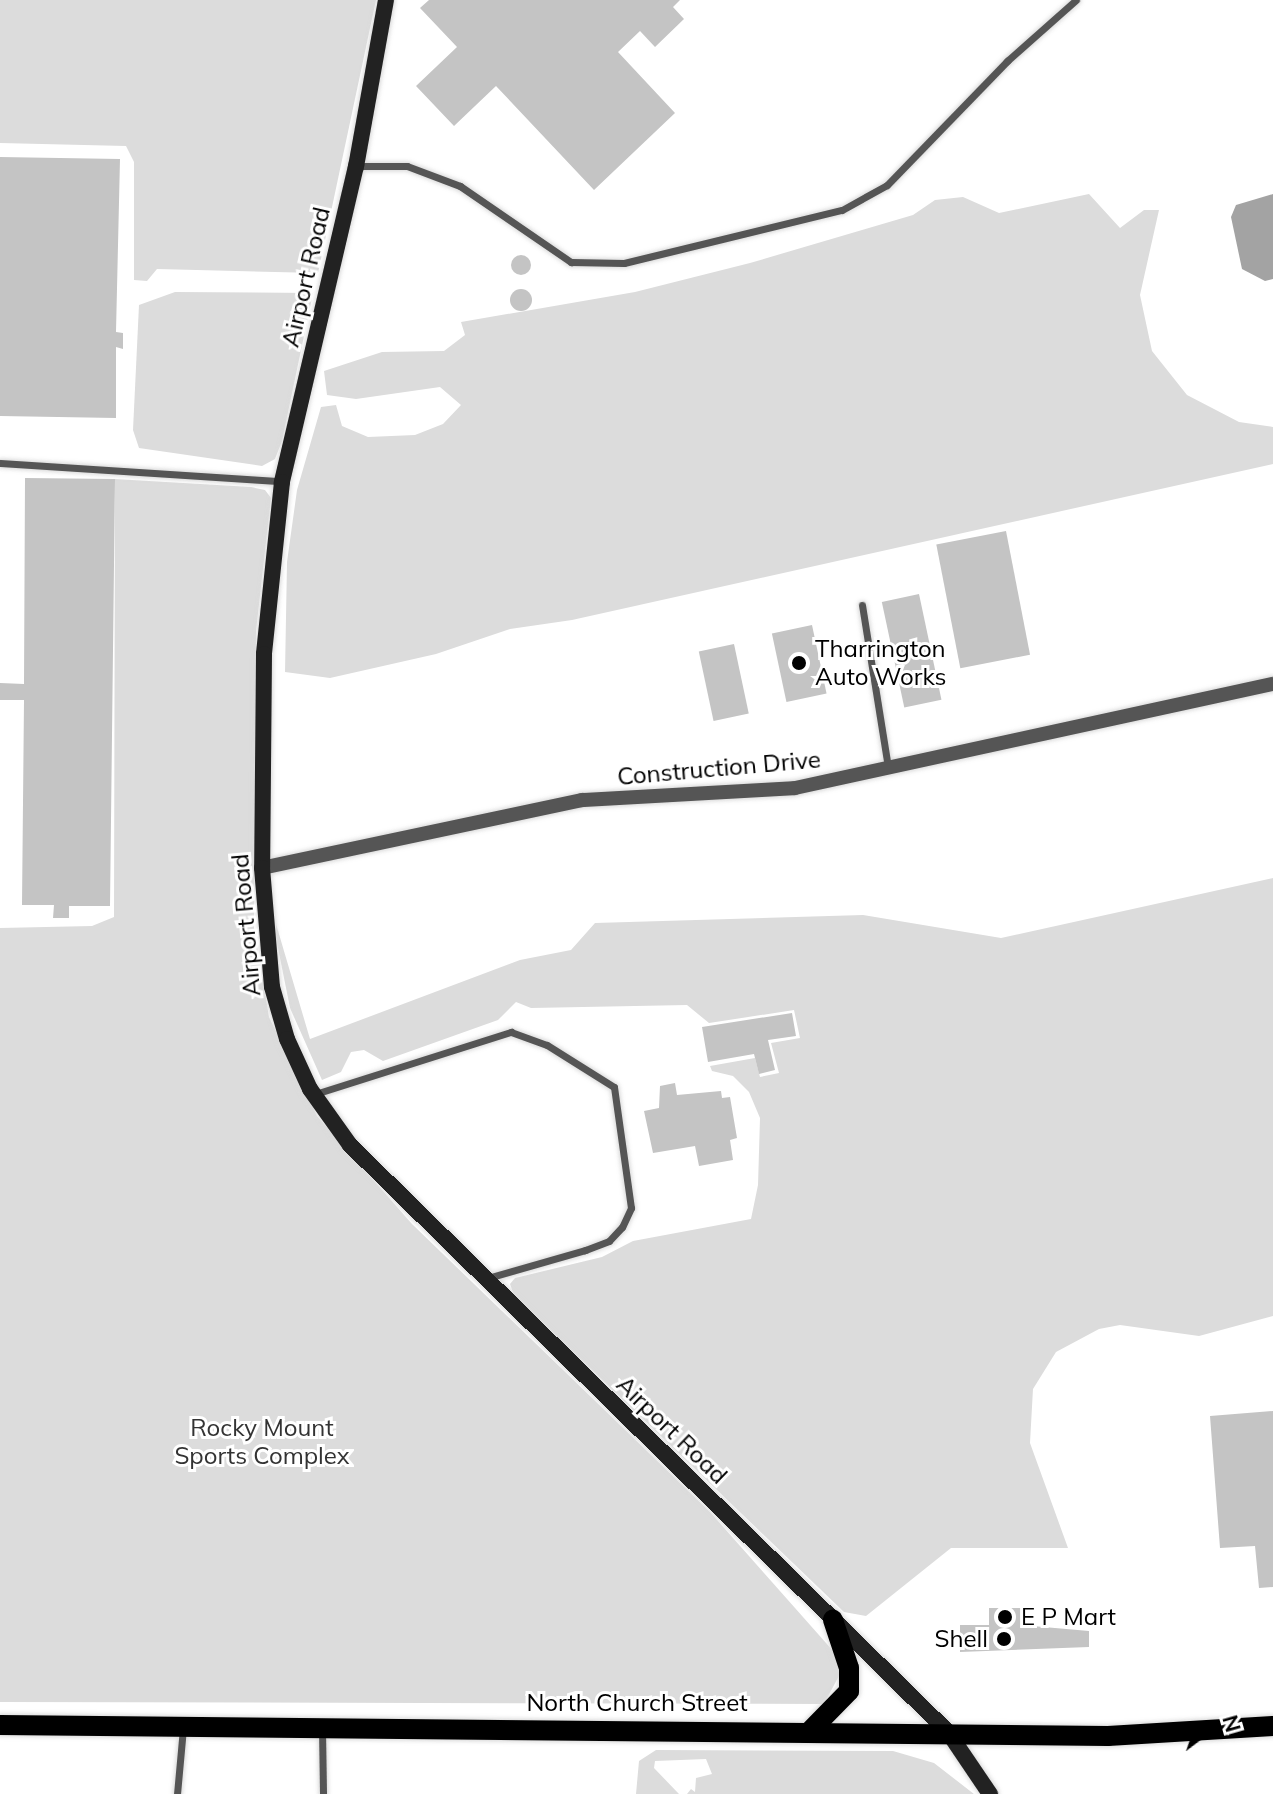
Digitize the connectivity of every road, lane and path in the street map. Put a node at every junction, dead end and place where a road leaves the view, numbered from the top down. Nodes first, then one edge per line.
1 (386, 0) edge
2 (1076, 0) edge
3 (356, 166) junction
4 (0, 463) edge
5 (282, 482) junction
6 (862, 605) dead end
7 (1273, 684) edge
8 (889, 769) junction
9 (262, 868) junction
10 (313, 1094) junction
11 (482, 1279) junction
12 (833, 1620) junction
13 (0, 1725) edge
14 (183, 1726) junction
15 (1273, 1726) edge
16 (322, 1727) junction
17 (810, 1731) junction
18 (948, 1732) junction
19 (177, 1794) edge
20 (323, 1794) edge
21 (990, 1794) edge

1 - 3 main road, Airport Road
2 - 3 lane
3 - 5 main road, Airport Road
4 - 5 lane
5 - 9 main road, Airport Road
6 - 8 lane
7 - 8 street, Construction Drive
8 - 9 street, Construction Drive
9 - 10 main road, Airport Road
10 - 11 main road, Airport Road
10 - 11 lane
11 - 12 main road, Airport Road
12 - 17 main road
12 - 18 main road, Airport Road
13 - 14 main road, North Church Street
14 - 16 main road, North Church Street
14 - 19 lane
15 - 18 main road, North Church Street
16 - 17 main road, North Church Street
16 - 20 lane
17 - 18 main road, North Church Street
18 - 21 main road, Airport Road

